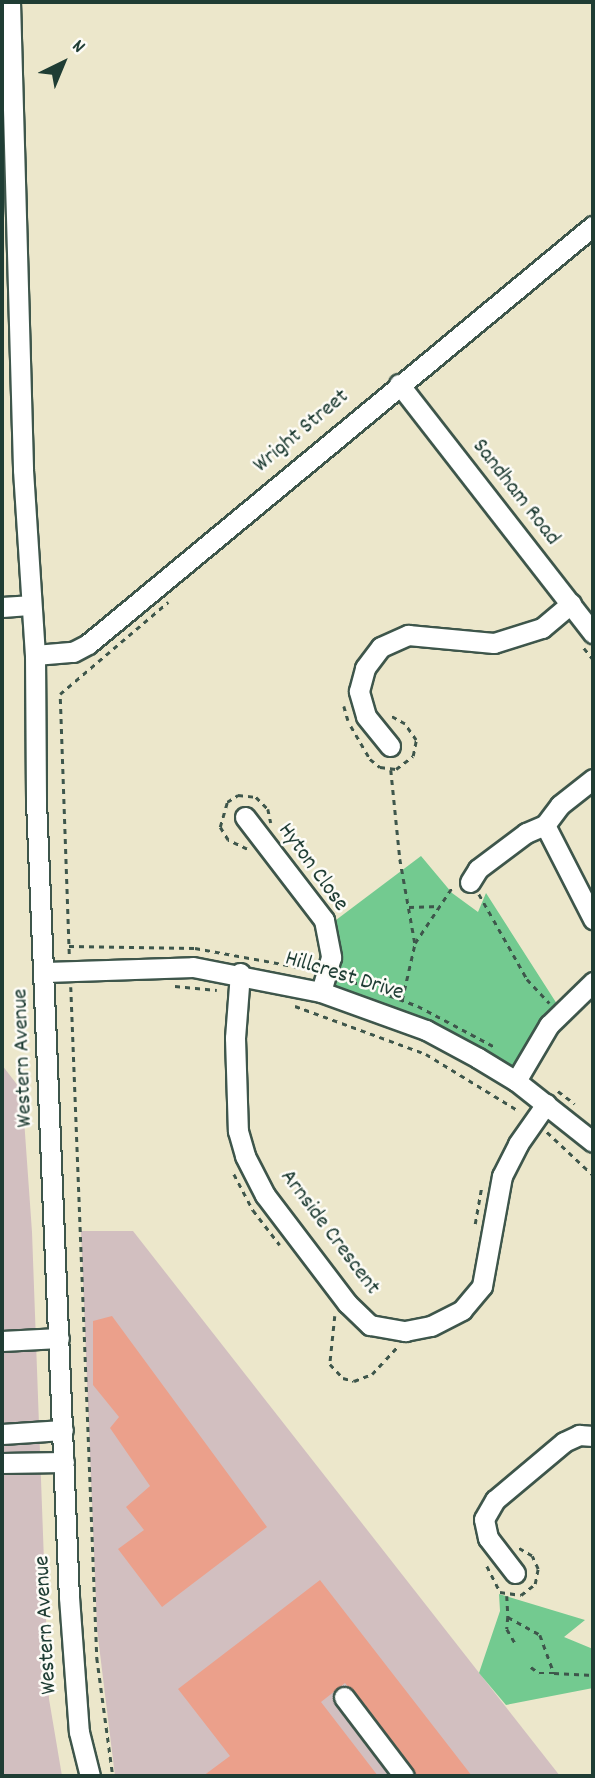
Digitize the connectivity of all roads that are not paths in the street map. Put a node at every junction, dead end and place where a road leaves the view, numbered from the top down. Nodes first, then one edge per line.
1 (10, 2) edge
2 (593, 226) edge
3 (399, 384) junction
4 (571, 604) junction
5 (29, 606) junction
6 (2, 607) edge
7 (593, 633) edge
8 (35, 655) junction
9 (390, 747) dead end
10 (593, 779) edge
11 (245, 817) dead end
12 (545, 825) junction
13 (470, 882) road end
14 (593, 919) edge
15 (46, 972) junction
16 (593, 982) edge
17 (239, 983) junction
18 (321, 992) junction
19 (516, 1081) junction
20 (546, 1104) junction
21 (593, 1142) edge
22 (60, 1338) junction
23 (2, 1341) edge
24 (63, 1430) junction
25 (2, 1434) edge
26 (593, 1436) edge
27 (64, 1462) junction
28 (2, 1463) edge
29 (515, 1573) dead end
30 (344, 1697) dead end
31 (90, 1776) edge
32 (404, 1776) edge

1 - 5 street, Western Avenue
2 - 3 street, Wright Street
3 - 4 street, Sandham Road
3 - 8 street, Wright Street
4 - 7 street, Sandham Road
4 - 9 street
5 - 6 street
5 - 8 street, Western Avenue
8 - 15 street, Western Avenue
10 - 12 street
11 - 18 street, Hyton Close
12 - 13 street
12 - 14 street
15 - 17 street, Hillcrest Drive
15 - 22 street, Western Avenue
16 - 19 street
17 - 18 street, Hillcrest Drive
17 - 20 street, Arnside Crescent
18 - 19 street, Hillcrest Drive
19 - 20 street, Hillcrest Drive
20 - 21 street, Hillcrest Drive
22 - 23 street
22 - 24 street, Western Avenue
24 - 25 street
24 - 27 street, Western Avenue
26 - 29 street
27 - 28 street
27 - 31 street, Western Avenue
30 - 32 street

